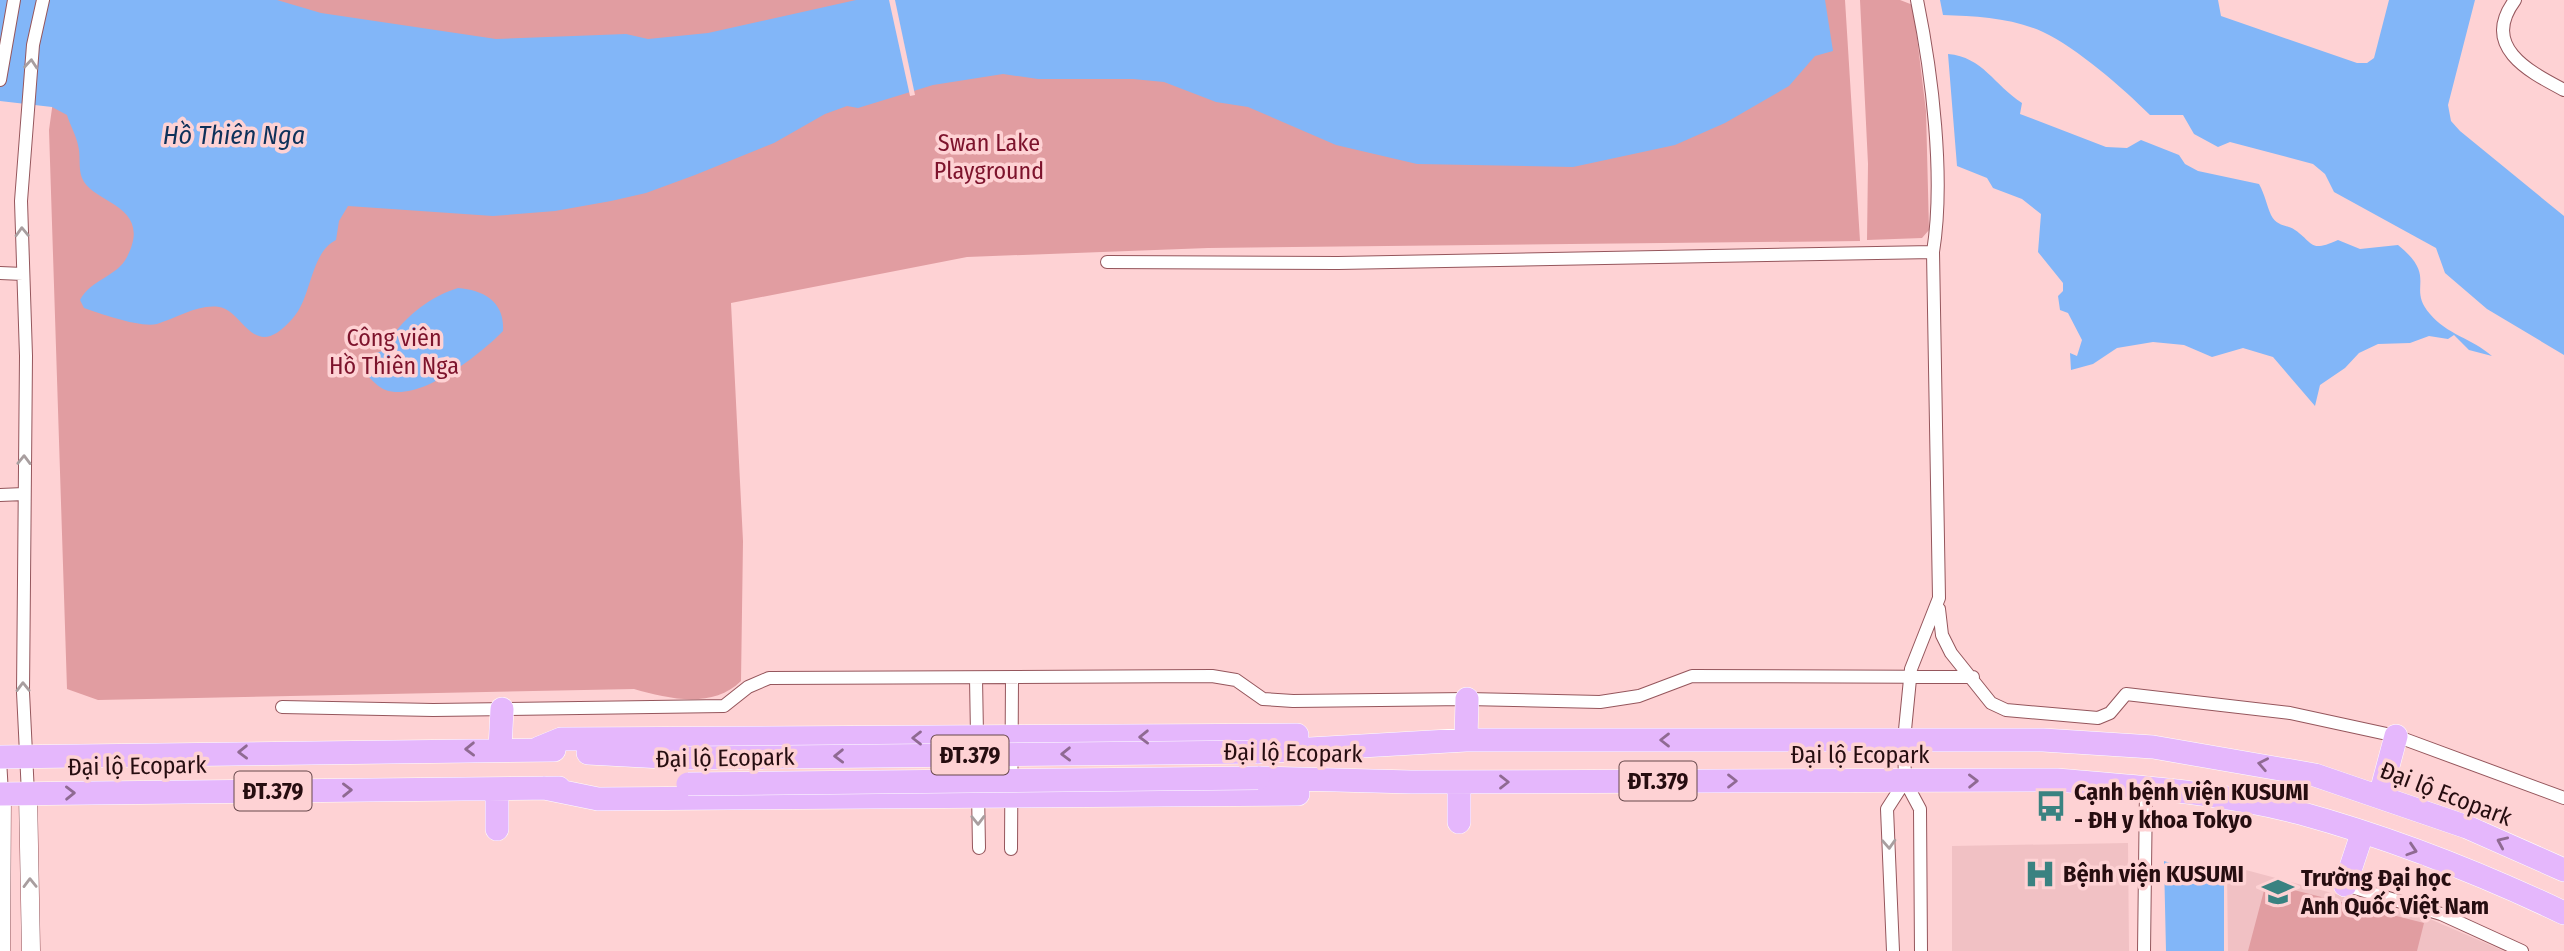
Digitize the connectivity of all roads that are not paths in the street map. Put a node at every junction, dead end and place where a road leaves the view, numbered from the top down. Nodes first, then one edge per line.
1 (14, 0) edge
2 (43, 0) edge
3 (1916, 0) edge
4 (2515, 0) edge
5 (0, 80) edge
6 (2564, 90) edge
7 (1933, 251) junction
8 (1107, 262) dead end
9 (0, 273) edge
10 (23, 274) junction
11 (24, 494) junction
12 (0, 495) edge
13 (1939, 598) junction
14 (1909, 677) junction
15 (1973, 677) junction
16 (976, 678) junction
17 (1012, 678) junction
18 (1467, 699) junction
19 (282, 707) dead end
20 (502, 709) junction
21 (2396, 736) junction
22 (977, 738) junction
23 (1012, 738) junction
24 (1466, 740) junction
25 (1905, 740) junction
26 (1432, 741) junction
27 (539, 748) junction
28 (500, 749) junction
29 (27, 755) junction
30 (0, 758) edge
31 (1905, 781) junction
32 (1411, 782) junction
33 (1459, 782) junction
34 (2146, 787) junction
35 (544, 788) junction
36 (498, 789) junction
37 (1, 794) edge
38 (28, 794) junction
39 (978, 796) junction
40 (1011, 796) junction
41 (2380, 796) junction
42 (2564, 798) edge
43 (1459, 822) dead end
44 (497, 829) dead end
45 (2362, 834) junction
46 (979, 848) dead end
47 (1011, 849) dead end
48 (2564, 870) edge
49 (2345, 885) joint
50 (2564, 914) edge
51 (1, 951) edge
52 (31, 951) edge
53 (1894, 951) edge
54 (1922, 951) edge
55 (2144, 951) edge
56 (2522, 951) edge

1 - 5 street
10 -> 2 street
3 - 7 street
4 - 6 street
7 - 8 street
7 - 13 street
9 - 10 street
11 -> 10 street
11 - 12 street
29 -> 11 street
13 - 14 street
13 - 15 street
14 - 15 street
14 - 18 street
14 - 25 street
15 - 21 street
16 - 17 street
16 - 20 street
16 - 22 street
17 - 18 street
17 - 23 street
18 - 24 highway
19 - 20 street
20 - 28 highway
21 - 41 highway
21 - 42 street
22 - 23 highway
22 -> 27 highway
22 - 39 street
26 -> 23 highway
23 - 40 street
25 -> 24 highway, Đại lộ Ecopark / ĐT.379
24 - 26 highway, Đại lộ Ecopark / ĐT.379
25 - 31 street
41 -> 25 highway, Đại lộ Ecopark / ĐT.379
26 -> 27 highway, Đại lộ Ecopark / ĐT.379, bridge
27 - 28 highway, Đại lộ Ecopark / ĐT.379
28 -> 29 highway, Đại lộ Ecopark / ĐT.379
29 - 30 highway, Đại lộ Ecopark / ĐT.379
29 - 38 street
30 - 37 street
33 -> 31 highway, Đại lộ Ecopark / ĐT.379
31 -> 34 highway, Đại lộ Ecopark / ĐT.379
31 -> 53 street
31 - 54 street
32 - 33 highway, Đại lộ Ecopark / ĐT.379
32 - 35 highway, Đại lộ Ecopark / ĐT.379, bridge
32 - 40 highway
33 - 43 highway
34 - 45 highway, Đại lộ Ecopark / ĐT.379
34 - 55 street
35 - 36 highway, Đại lộ Ecopark / ĐT.379
35 - 39 highway
38 -> 36 highway, Đại lộ Ecopark / ĐT.379
36 - 44 highway
37 - 38 highway, Đại lộ Ecopark / ĐT.379
37 - 51 main road
52 -> 38 main road
39 - 40 highway
39 -> 46 street
40 - 47 street
48 -> 41 highway, Đại lộ Ecopark / ĐT.379
45 - 49 highway
45 -> 50 highway, Đại lộ Ecopark / ĐT.379
49 - 56 street

